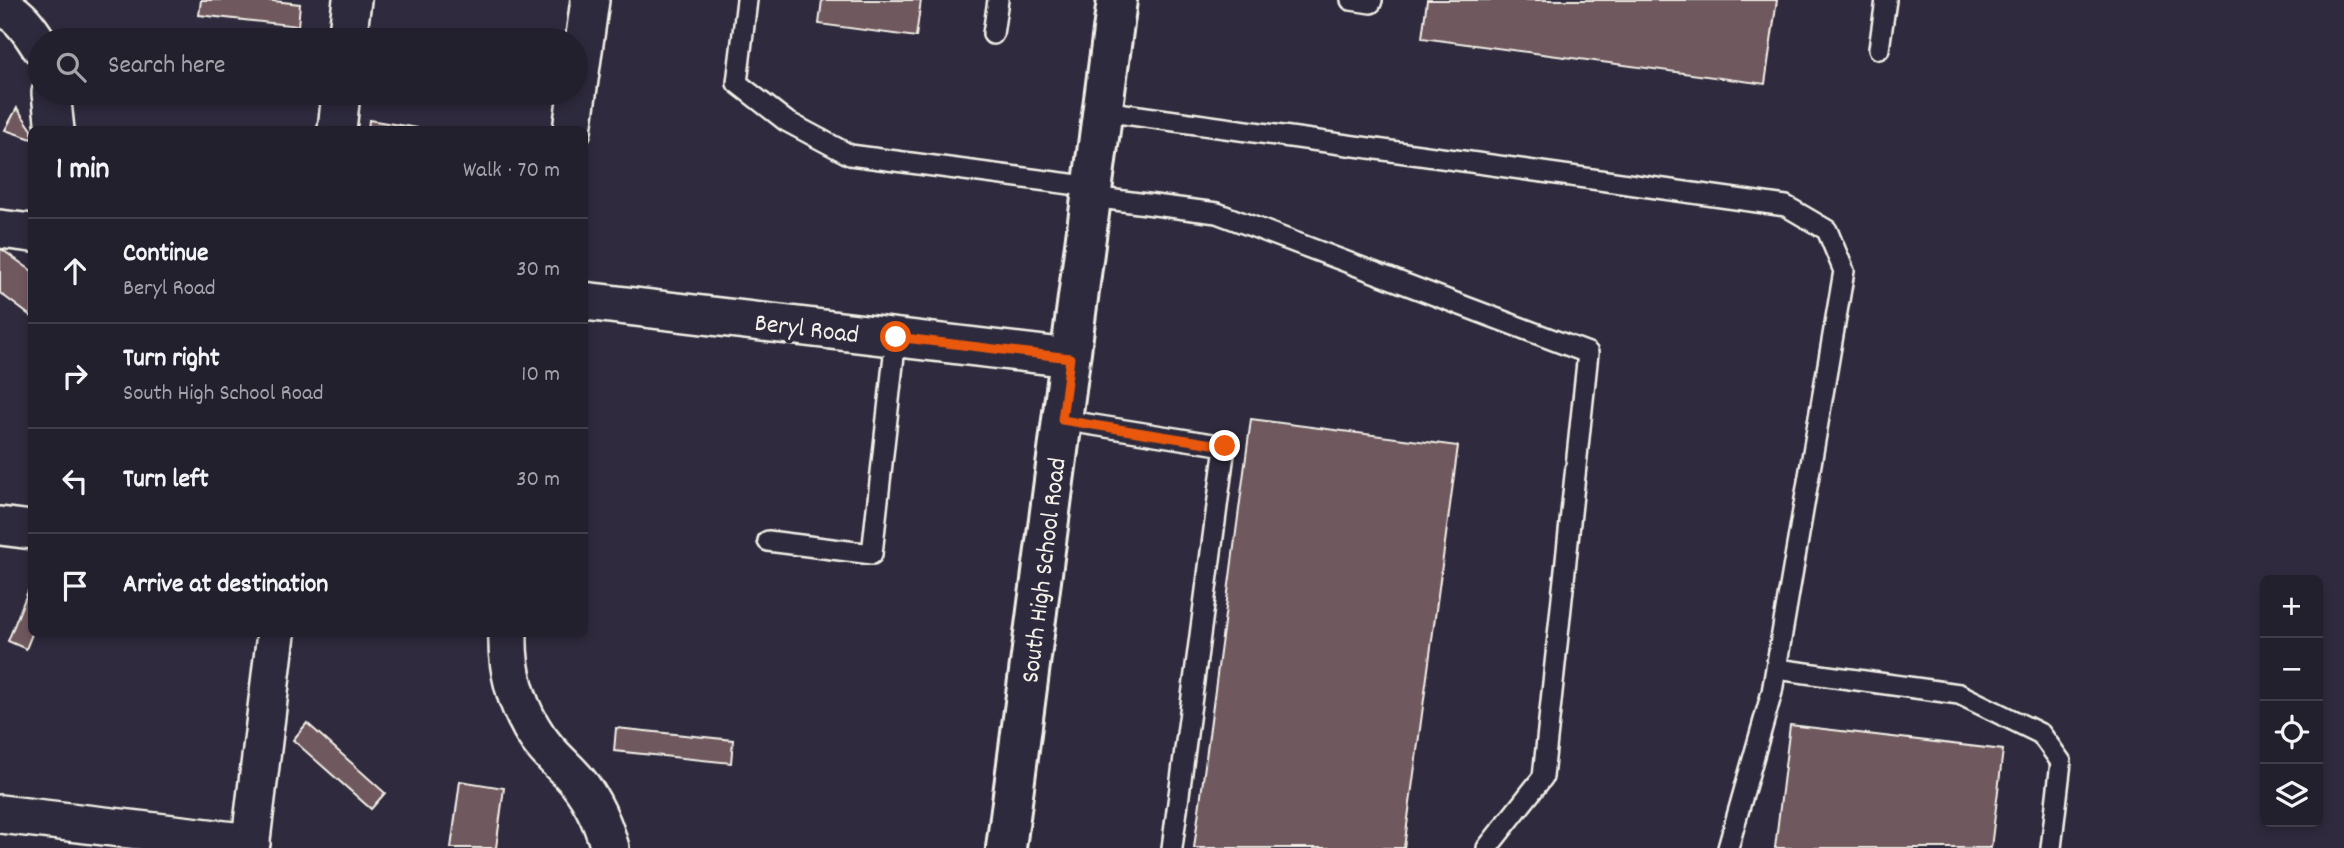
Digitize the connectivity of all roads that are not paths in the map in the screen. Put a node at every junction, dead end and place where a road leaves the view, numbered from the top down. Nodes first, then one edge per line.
1 (352, 0) edge
2 (590, 0) edge
3 (747, 0) edge
4 (998, 0) edge
5 (1117, 0) edge
6 (1351, 0) edge
7 (1372, 0) edge
8 (1886, 0) edge
9 (0, 6) edge
10 (29, 28) edge
11 (349, 28) edge
12 (586, 28) edge
13 (993, 34) dead end
14 (1879, 49) dead end
15 (52, 105) edge
16 (340, 105) edge
17 (575, 105) edge
18 (1103, 111) junction
19 (55, 126) edge
20 (337, 126) edge
21 (573, 126) edge
22 (1092, 192) junction
23 (0, 229) edge
24 (28, 232) edge
25 (588, 301) edge
26 (896, 337) junction
27 (1070, 358) junction
28 (1062, 420) junction
29 (0, 526) edge
30 (28, 530) edge
31 (768, 541) dead end
32 (276, 637) edge
33 (508, 637) edge
34 (1777, 669) junction
35 (0, 814) edge
36 (250, 845) edge
37 (610, 848) edge
38 (1006, 848) edge
39 (1172, 848) edge
40 (1487, 848) edge
41 (1728, 848) edge
42 (2050, 848) edge

1 - 11 street
2 - 12 street
3 - 22 lane
4 - 13 lane
5 - 18 street, South High School Road
6 - 7 lane
8 - 14 lane
9 - 10 street
15 - 19 street
16 - 20 street
17 - 21 street
18 - 22 street, South High School Road
18 - 34 lane
22 - 27 street, South High School Road
22 - 40 lane
23 - 24 street
25 - 26 street, Beryl Road
26 - 27 street, Beryl Road
26 - 31 lane
27 - 28 street, South High School Road
28 - 38 street, South High School Road
28 - 39 lane
29 - 30 street
32 - 36 street
33 - 37 street
34 - 41 lane
34 - 42 lane
35 - 36 street

